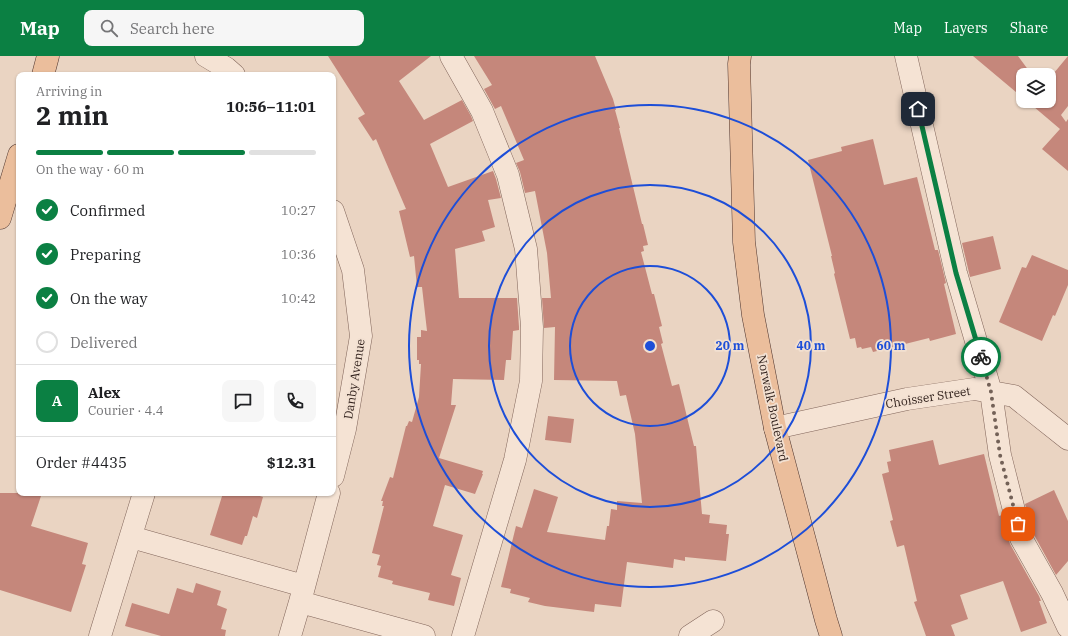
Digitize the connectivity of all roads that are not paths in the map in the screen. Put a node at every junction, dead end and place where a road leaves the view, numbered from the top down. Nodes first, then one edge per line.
1 (48, 56) edge
2 (206, 56) edge
3 (451, 56) edge
4 (740, 56) edge
5 (906, 56) edge
6 (44, 72) edge
7 (231, 72) edge
8 (16, 165) edge
9 (0, 218) edge
10 (336, 220) edge
11 (991, 392) junction
12 (775, 428) junction
13 (1068, 438) edge
14 (336, 465) edge
15 (143, 496) edge
16 (328, 496) edge
17 (130, 537) junction
18 (302, 594) junction
19 (713, 621) dead end
20 (1068, 627) edge
21 (100, 636) edge
22 (290, 636) edge
23 (424, 636) edge
24 (462, 636) edge
25 (690, 636) edge
26 (831, 636) edge

1 - 6 main road
2 - 7 street
3 - 24 street
4 - 12 main road, Norwalk Boulevard
5 - 11 street
8 - 9 main road
10 - 14 street, Danby Avenue
11 - 12 street, Choisser Street
11 - 13 street, Choisser Street
11 - 20 street
12 - 26 main road, Norwalk Boulevard
15 - 17 street
16 - 18 street
17 - 18 street
17 - 21 street
18 - 22 street
18 - 23 street
19 - 25 street

